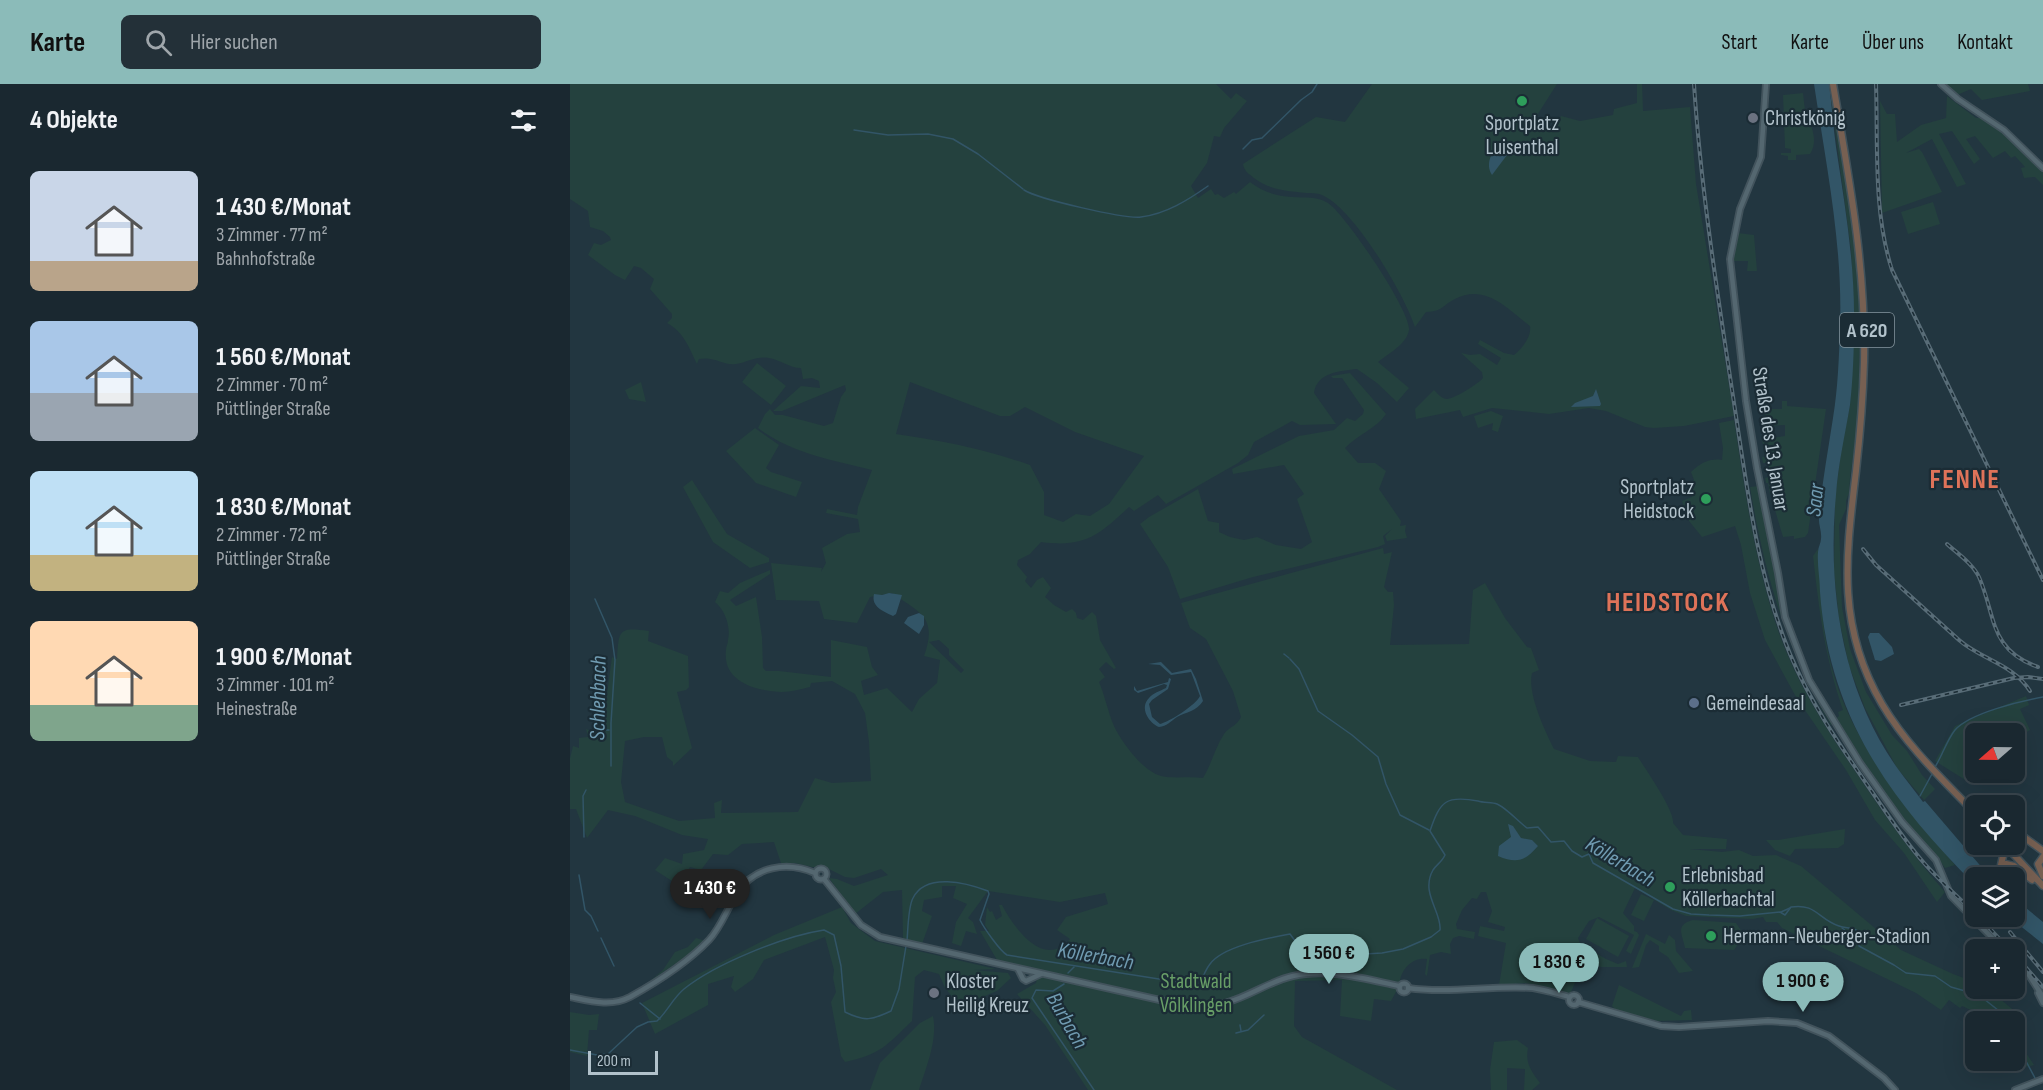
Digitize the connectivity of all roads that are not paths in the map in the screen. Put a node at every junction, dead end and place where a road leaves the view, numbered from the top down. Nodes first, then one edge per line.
1 (1766, 84) edge
2 (1835, 84) edge
3 (1941, 84) edge
4 (2043, 168) edge
5 (1849, 547) junction
6 (1965, 801) edge
7 (2025, 838) edge
8 (2043, 851) edge
9 (2002, 855) edge
10 (2016, 855) edge
11 (2043, 857) edge
12 (815, 873) junction
13 (2043, 876) edge
14 (824, 879) junction
15 (2043, 885) edge
16 (1993, 939) edge
17 (1023, 972) junction
18 (2026, 973) joint
19 (1034, 974) junction
20 (570, 997) edge
21 (2043, 997) edge
22 (2043, 1003) edge
23 (2043, 1079) edge
24 (1895, 1090) edge
25 (2016, 1090) edge

1 - 16 main road, Straße des 13. Januar
2 - 5 highway, A 620
2 - 5 highway, A 620
3 - 4 main road
5 - 6 highway, A 620
7 - 8 highway
9 - 15 highway
10 - 15 highway
11 - 13 highway
12 - 14 main road
12 - 14 main road
12 - 20 main road
14 - 17 main road
17 - 19 main road
17 - 19 main road
18 - 21 main road
18 - 22 main road
19 - 24 main road
23 - 25 main road

